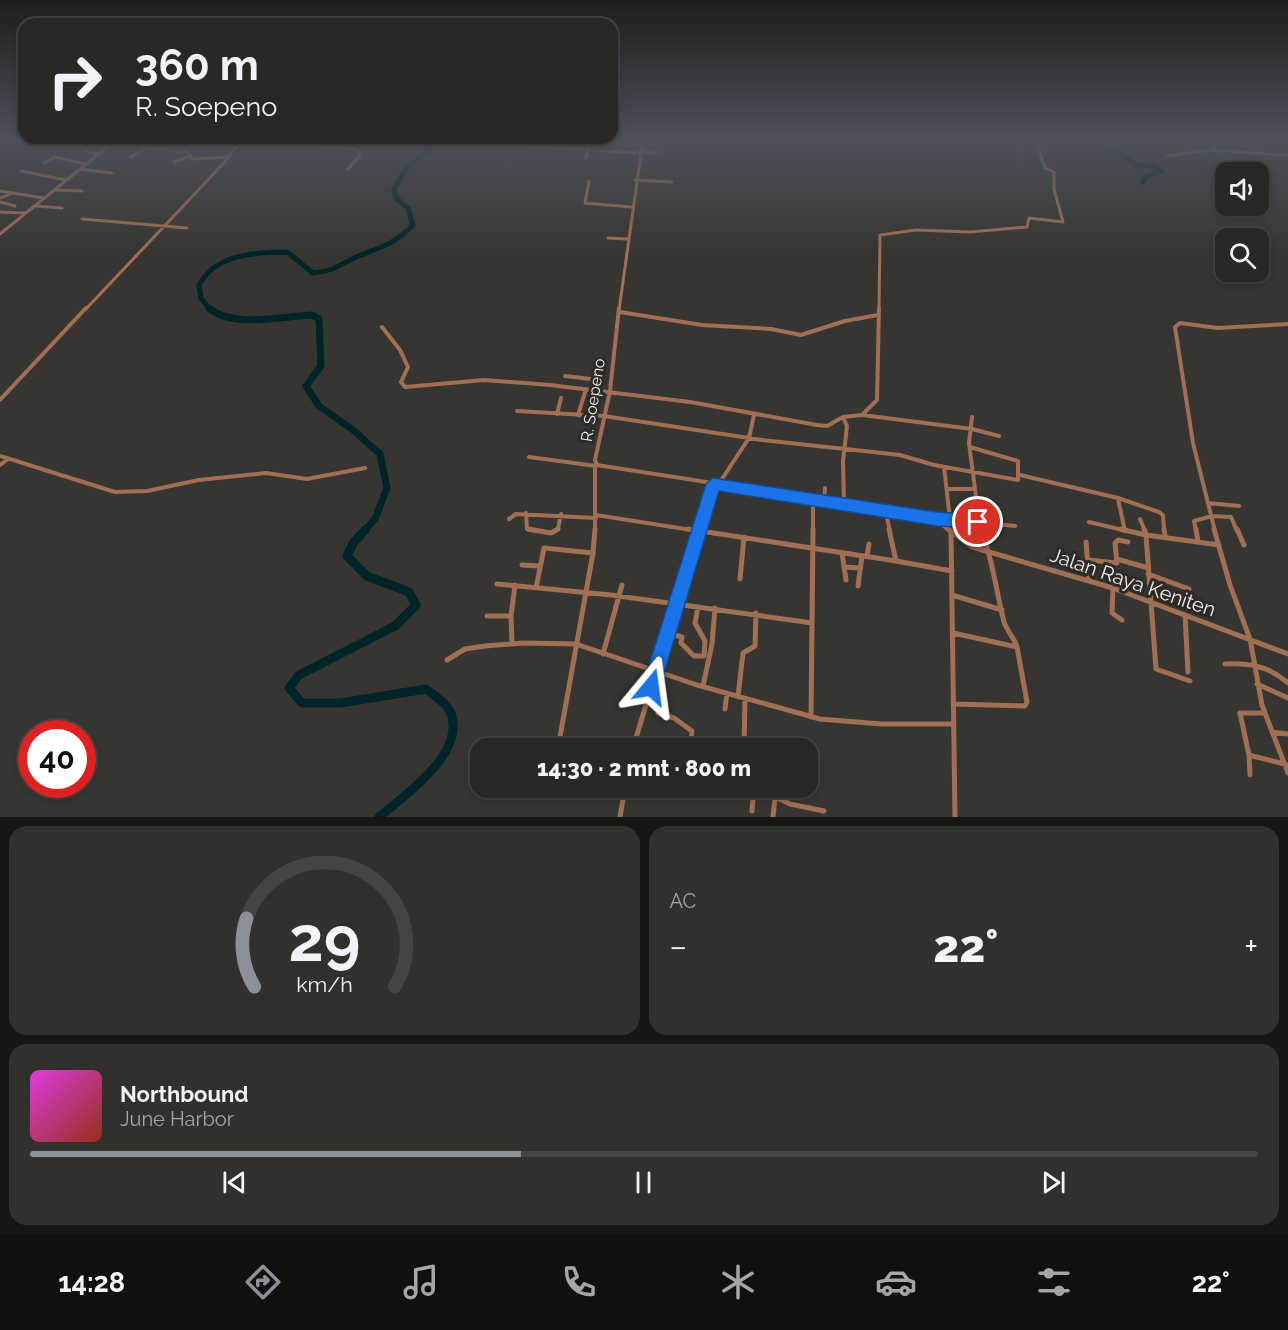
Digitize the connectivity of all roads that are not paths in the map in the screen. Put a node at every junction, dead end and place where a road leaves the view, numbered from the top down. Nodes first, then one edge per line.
1 (62, 178) edge
2 (208, 178) edge
3 (1054, 178) edge
4 (67, 179) junction
5 (77, 180) dead end
6 (635, 180) joint
7 (589, 181) dead end
8 (672, 182) dead end
9 (55, 190) junction
10 (0, 191) edge
11 (82, 191) dead end
12 (13, 193) junction
13 (45, 198) junction
14 (0, 200) edge
15 (35, 206) junction
16 (631, 207) junction
17 (62, 208) dead end
18 (6, 211) junction
19 (0, 212) edge
20 (26, 213) junction
21 (82, 219) dead end
22 (164, 226) junction
23 (188, 228) dead end
24 (0, 234) edge
25 (608, 238) dead end
26 (627, 239) junction
27 (620, 312) junction
28 (878, 315) junction
29 (1288, 324) edge
30 (382, 327) dead end
31 (565, 376) dead end
32 (600, 380) dead end
33 (586, 389) junction
34 (610, 391) junction
35 (0, 392) edge
36 (5, 395) junction
37 (561, 398) dead end
38 (0, 400) edge
39 (517, 411) dead end
40 (558, 414) junction
41 (754, 414) junction
42 (578, 415) junction
43 (862, 415) junction
44 (604, 416) junction
45 (843, 417) junction
46 (972, 417) dead end
47 (972, 429) junction
48 (999, 436) dead end
49 (749, 438) junction
50 (970, 447) junction
51 (844, 449) junction
52 (0, 456) edge
53 (529, 458) dead end
54 (8, 459) junction
55 (0, 465) edge
56 (596, 466) junction
57 (944, 467) junction
58 (365, 468) dead end
59 (974, 470) junction
60 (1020, 475) junction
61 (716, 484) junction
62 (825, 488) dead end
63 (948, 489) junction
64 (975, 489) junction
65 (1118, 498) junction
66 (813, 499) junction
67 (824, 501) junction
68 (1208, 503) junction
69 (844, 504) junction
70 (1239, 506) dead end
71 (885, 509) junction
72 (526, 513) junction
73 (561, 514) junction
74 (596, 516) junction
75 (1212, 516) junction
76 (510, 519) dead end
77 (937, 519) junction
78 (950, 519) junction
79 (1140, 519) dead end
80 (978, 522) junction
81 (1089, 522) dead end
82 (1015, 526) dead end
83 (701, 530) junction
84 (1125, 531) junction
85 (951, 532) junction
86 (1146, 535) junction
87 (1165, 536) junction
88 (744, 537) junction
89 (1086, 542) dead end
90 (1128, 542) dead end
91 (1198, 542) junction
92 (952, 543) junction
93 (869, 544) dead end
94 (967, 545) junction
95 (1219, 545) junction
96 (1244, 545) dead end
97 (811, 548) junction
98 (593, 553) junction
99 (842, 553) junction
100 (990, 553) junction
101 (865, 556) junction
102 (1117, 559) junction
103 (1089, 560) junction
104 (896, 561) junction
105 (522, 565) dead end
106 (539, 566) junction
107 (844, 567) junction
108 (861, 568) junction
109 (1148, 568) junction
110 (952, 571) junction
111 (1148, 574) junction
112 (740, 579) dead end
113 (846, 580) dead end
114 (1089, 580) junction
115 (497, 584) dead end
116 (515, 585) junction
117 (622, 585) dead end
118 (858, 586) dead end
119 (536, 588) junction
120 (1113, 588) junction
121 (1189, 589) dead end
122 (586, 591) junction
123 (952, 595) junction
124 (620, 596) junction
125 (1149, 601) junction
126 (678, 605) junction
127 (698, 607) junction
128 (715, 608) junction
129 (1002, 610) junction
130 (756, 613) junction
131 (1185, 615) junction
132 (487, 616) dead end
133 (511, 616) junction
134 (1122, 620) dead end
135 (812, 622) junction
136 (668, 633) junction
137 (954, 633) junction
138 (1250, 639) junction
139 (512, 643) junction
140 (576, 644) junction
141 (1017, 647) junction
142 (603, 654) junction
143 (1288, 654) edge
144 (447, 660) dead end
145 (1254, 663) junction
146 (1225, 664) dead end
147 (656, 670) junction
148 (1188, 672) dead end
149 (1190, 681) dead end
150 (1288, 683) edge
151 (1257, 684) junction
152 (703, 686) junction
153 (727, 693) junction
154 (738, 696) junction
155 (1288, 698) edge
156 (745, 699) junction
157 (953, 704) junction
158 (725, 709) dead end
159 (658, 713) dead end
160 (1265, 713) junction
161 (811, 717) junction
162 (953, 724) junction
163 (1272, 732) junction
164 (1288, 734) edge
165 (560, 738) edge
166 (636, 738) edge
167 (692, 738) edge
168 (744, 738) edge
169 (1249, 754) junction
170 (1286, 765) edge
171 (1288, 773) edge
172 (1250, 775) dead end
173 (623, 798) edge
174 (754, 798) edge
175 (775, 798) joint
176 (752, 811) dead end
177 (824, 811) dead end
178 (620, 817) edge
179 (772, 817) edge
180 (955, 817) edge

1 - 4 street
2 - 22 street
3 - 28 street
4 - 5 street
4 - 9 street
6 - 8 street
6 - 16 street, R. Soepeno
7 - 16 street
9 - 11 street
9 - 13 street
10 - 12 street
12 - 13 street
12 - 14 street
13 - 15 street
14 - 18 street
15 - 17 street
15 - 20 street
16 - 26 street, R. Soepeno
18 - 19 street
18 - 20 street
20 - 24 street
21 - 22 street
22 - 23 street
22 - 36 street
25 - 26 street
26 - 27 street, R. Soepeno
27 - 28 street
27 - 34 street, R. Soepeno
28 - 43 street
29 - 68 street
30 - 33 street
31 - 32 street
33 - 34 street
33 - 42 street
34 - 41 street
34 - 44 street, R. Soepeno
35 - 36 street
36 - 38 street
37 - 40 street
39 - 40 street
40 - 42 street
41 - 45 street
41 - 49 street
42 - 44 street
43 - 45 street
43 - 47 street
44 - 49 street
44 - 56 street, R. Soepeno
45 - 51 street
46 - 47 street
47 - 48 street
47 - 50 street
49 - 51 street
49 - 61 street
50 - 59 street
50 - 60 street
51 - 57 street
51 - 69 street
52 - 54 street
53 - 56 street
54 - 55 street
54 - 58 street
56 - 61 street, R. Soepeno
56 - 74 street
57 - 59 street
57 - 63 street
59 - 60 street
59 - 64 street
60 - 65 street
61 - 66 street, R. Soepeno
61 - 83 street
62 - 67 street
63 - 64 street
63 - 78 street
64 - 80 street
65 - 84 street
65 - 87 street
66 - 67 street, R. Soepeno
66 - 97 street
67 - 69 street, R. Soepeno
68 - 70 street
68 - 75 street
69 - 71 street, R. Soepeno
71 - 77 street, R. Soepeno
71 - 104 street
72 - 73 street
72 - 73 street
72 - 76 street
73 - 74 street
74 - 83 street
74 - 98 street
75 - 91 street
75 - 95 street
75 - 96 street
77 - 78 street, R. Soepeno
77 - 85 street
78 - 80 street, R. Soepeno
79 - 86 street
80 - 82 street, R. Soepeno
80 - 100 street
81 - 84 street
83 - 88 street
83 - 126 street
84 - 86 street
85 - 92 street
85 - 94 street
86 - 87 street
86 - 109 street
87 - 91 street
88 - 97 street
88 - 112 street
89 - 103 street
90 - 102 street
91 - 95 street
92 - 94 street
92 - 110 street
93 - 101 street
94 - 100 street, Jalan Raya Keniten
95 - 138 street
97 - 99 street
97 - 135 street
98 - 106 street
98 - 122 street
99 - 101 street
99 - 107 street
100 - 114 street, Jalan Raya Keniten
100 - 129 street
101 - 104 street
101 - 108 street
102 - 103 street
102 - 109 street
103 - 114 street
104 - 110 street
105 - 106 street
106 - 119 street
107 - 108 street
107 - 113 street
108 - 118 street
109 - 111 street
110 - 123 street
111 - 121 street
111 - 125 street
114 - 120 street, Jalan Raya Keniten
115 - 116 street
116 - 119 street
116 - 133 street
117 - 124 street
119 - 122 street
120 - 125 street, Jalan Raya Keniten
120 - 134 street
122 - 124 street
122 - 140 street
123 - 129 street
123 - 137 street
124 - 126 street
124 - 142 street
125 - 131 street, Jalan Raya Keniten
125 - 149 street
126 - 127 street
126 - 136 street
127 - 128 street
127 - 136 street
128 - 130 street
128 - 152 street
129 - 141 street
130 - 135 street
130 - 154 street
131 - 138 street, Jalan Raya Keniten
131 - 148 street
132 - 133 street
133 - 139 street
135 - 161 street
136 - 147 street
137 - 141 street
137 - 157 street
138 - 143 street, Jalan Raya Keniten
138 - 145 street
139 - 140 street
139 - 144 street
140 - 142 street
140 - 165 street
141 - 157 street
142 - 147 street
145 - 146 street
145 - 150 street
145 - 151 street
147 - 152 street
147 - 166 street
151 - 155 street
151 - 160 street
152 - 153 street
153 - 154 street
153 - 158 street
154 - 156 street
156 - 161 street
156 - 168 street
157 - 162 street
159 - 167 street
160 - 163 street
160 - 169 street
161 - 162 street
162 - 180 street
163 - 164 street
163 - 170 street
169 - 170 street
169 - 172 street
170 - 171 street
173 - 178 street
174 - 176 street
175 - 177 street
175 - 179 street

